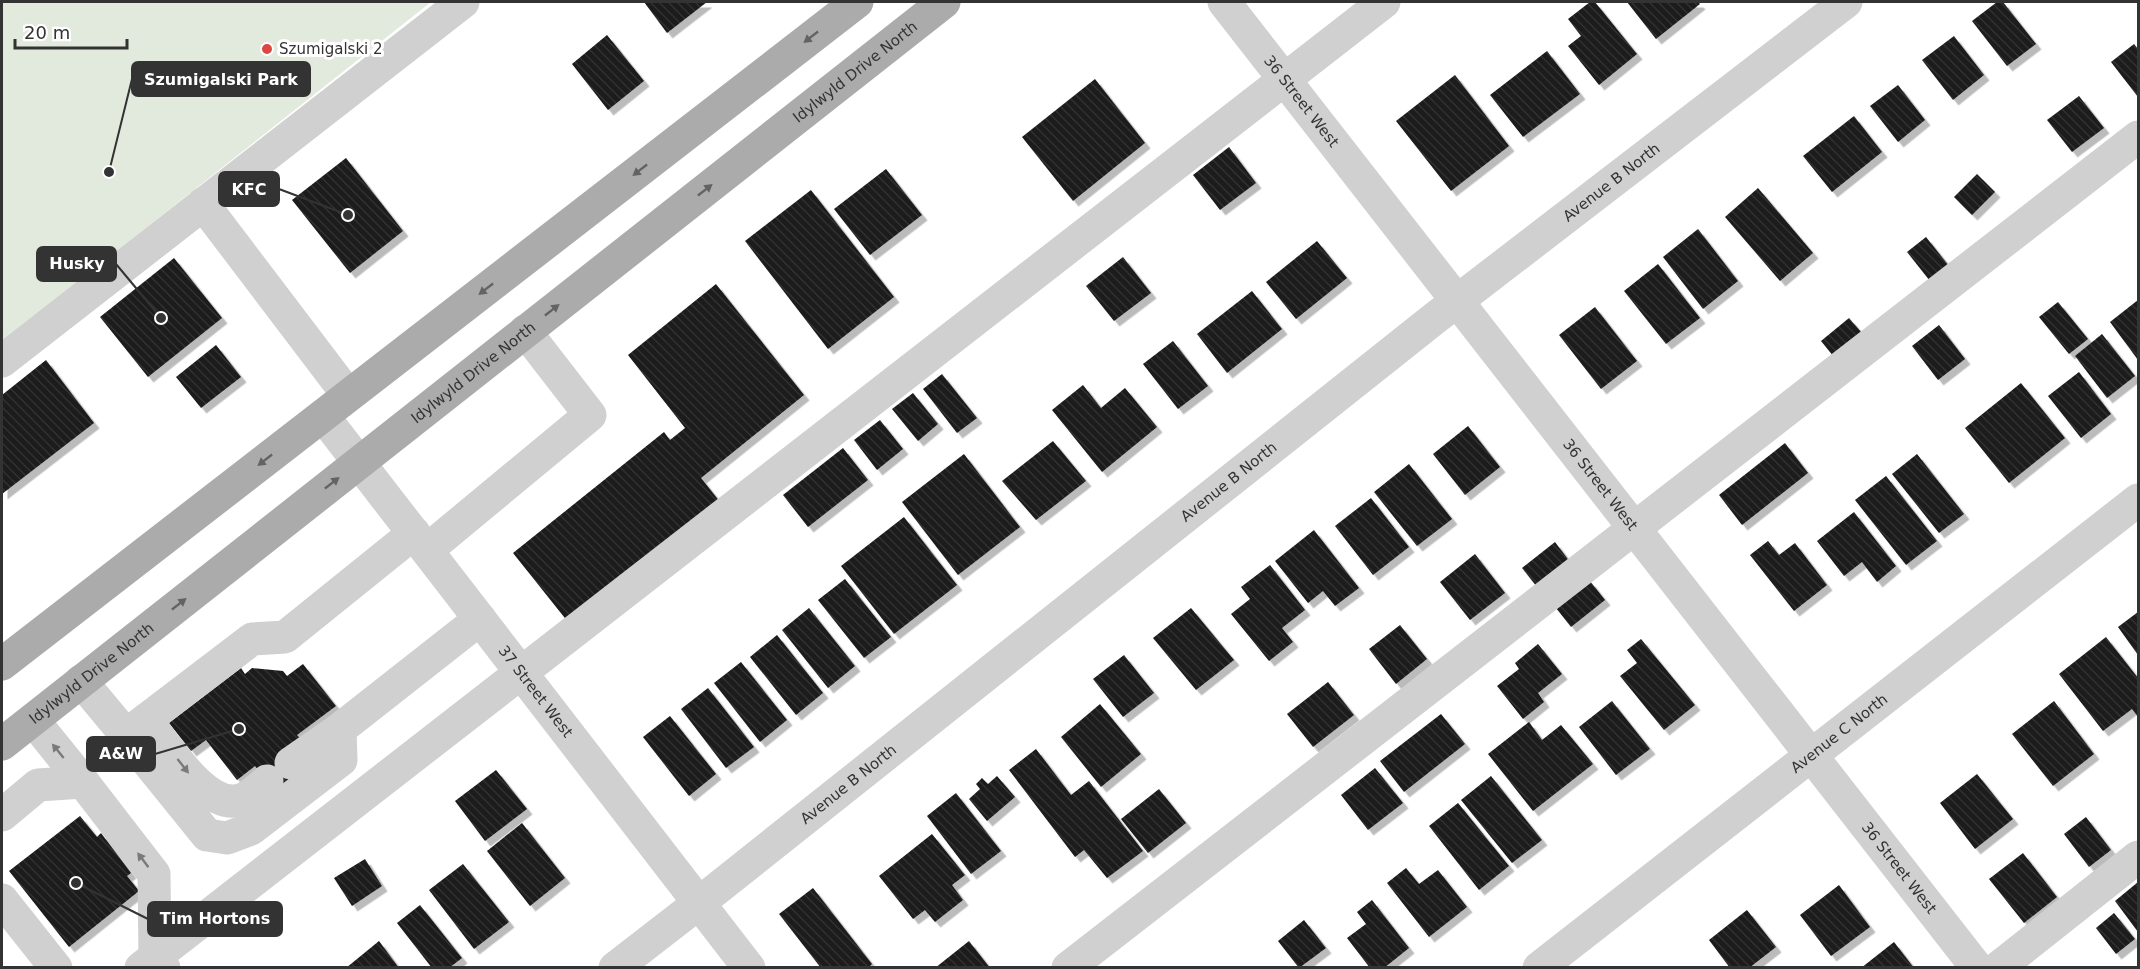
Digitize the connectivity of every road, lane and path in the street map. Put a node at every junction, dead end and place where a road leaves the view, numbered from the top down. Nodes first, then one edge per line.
1 (463, 2) edge
2 (857, 2) edge
3 (944, 2) edge
4 (1224, 2) edge
5 (1846, 2) edge
6 (1375, 4) edge
7 (1285, 78) junction
8 (2139, 137) edge
9 (203, 204) junction
10 (1456, 302) junction
11 (525, 331) junction
12 (2, 361) edge
13 (348, 395) junction
14 (322, 416) junction
15 (359, 462) junction
16 (2139, 500) edge
17 (1636, 529) junction
18 (420, 541) junction
19 (480, 619) junction
20 (2, 664) edge
21 (520, 672) junction
22 (81, 681) junction
23 (33, 720) junction
24 (136, 728) junction
25 (340, 729) junction
26 (2, 744) edge
27 (1812, 756) junction
28 (83, 782) junction
29 (2, 814) edge
30 (2139, 857) edge
31 (2, 900) edge
32 (699, 903) junction
33 (153, 964) edge
34 (56, 968) edge
35 (615, 968) edge
36 (749, 968) edge
37 (1068, 968) edge
38 (1539, 968) edge
39 (1977, 968) edge
40 (1998, 968) edge

1 - 9 street
2 -> 13 main road
11 -> 3 main road, Idylwyld Drive North
4 - 7 street, 36 Street West
5 - 10 street, Avenue B North
6 - 7 street
7 - 10 street, 36 Street West
7 - 21 street
8 - 17 street
9 - 12 street
9 - 13 street
10 - 17 street, 36 Street West
10 - 32 street, Avenue B North
11 - 15 main road, Idylwyld Drive North
11 - 18 street
13 - 14 main road
14 - 15 street, 37 Street West
14 -> 20 main road
15 - 18 street, 37 Street West
22 -> 15 main road, Idylwyld Drive North
16 - 27 street, Avenue C North
17 - 27 street, 36 Street West
17 - 37 street
18 - 19 street, 37 Street West
18 - 24 street
19 - 21 street, 37 Street West
19 - 25 street
21 - 32 street, 37 Street West
21 - 33 street
22 - 23 main road, Idylwyld Drive North
22 - 24 street
23 - 26 main road, Idylwyld Drive North
28 -> 23 street
24 -> 25 street
24 - 25 street
27 - 38 street, Avenue C North
27 - 39 street, 36 Street West
28 - 29 street
33 -> 28 street
30 - 40 street
31 - 34 street
32 - 35 street, Avenue B North
32 - 36 street, 37 Street West

